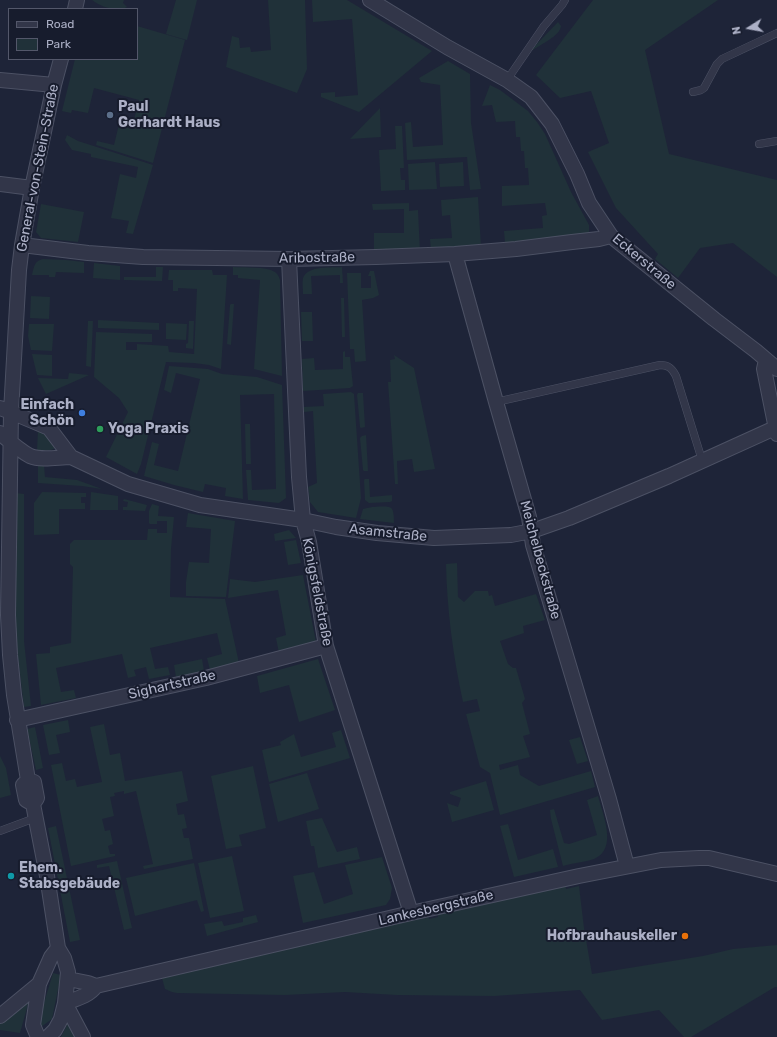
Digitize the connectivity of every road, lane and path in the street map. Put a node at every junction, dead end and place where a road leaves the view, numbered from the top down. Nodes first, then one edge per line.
1 (370, 0) edge
2 (565, 0) edge
3 (777, 33) edge
4 (61, 60) edge
5 (0, 80) edge
6 (506, 80) junction
7 (54, 85) junction
8 (693, 92) dead end
9 (777, 141) edge
10 (759, 144) dead end
11 (0, 184) edge
12 (32, 188) junction
13 (611, 236) junction
14 (22, 245) junction
15 (454, 254) junction
16 (289, 258) junction
17 (772, 364) edge
18 (496, 402) junction
19 (6, 410) edge
20 (777, 430) edge
21 (5, 438) edge
22 (70, 456) junction
23 (702, 460) junction
24 (303, 520) junction
25 (532, 531) junction
26 (326, 646) junction
27 (17, 720) junction
28 (35, 818) junction
29 (0, 831) edge
30 (627, 866) junction
31 (777, 874) edge
32 (411, 913) junction
33 (58, 948) junction
34 (68, 979) junction
35 (38, 984) junction
36 (96, 986) junction
37 (65, 1003) junction
38 (0, 1016) edge
39 (38, 1037) edge
40 (48, 1037) edge
41 (83, 1037) edge

1 - 6 street, Eckerstraße
2 - 6 lane
3 - 8 lane
4 - 7 street, General-von-Stein-Straße
5 - 7 street
6 - 13 street, Eckerstraße
7 - 12 street, General-von-Stein-Straße
9 - 10 lane
11 - 12 street
12 - 14 street, General-von-Stein-Straße
13 - 15 street, Aribostraße
13 - 17 street, Eckerstraße
14 - 16 street, Aribostraße
14 - 19 street, General-von-Stein-Straße
15 - 16 street, Aribostraße
15 - 18 street, Meichelbeckstraße
16 - 24 street, Königsfeldstraße
17 - 20 street, Eckerstraße
18 - 23 lane
18 - 25 street, Meichelbeckstraße
19 - 21 street, General-von-Stein-Straße
19 - 22 street, Asamstraße
20 - 23 street, Asamstraße
21 - 22 street
21 - 27 street, General-von-Stein-Straße
22 - 24 street, Asamstraße
23 - 25 street, Asamstraße
24 - 25 street, Asamstraße
24 - 26 street, Königsfeldstraße
25 - 30 street, Meichelbeckstraße
26 - 27 street, Sighartstraße
26 - 32 street, Königsfeldstraße
27 - 28 street, General-von-Stein-Straße
28 - 29 lane
28 - 33 street, General-von-Stein-Straße
30 - 31 street, Lankesbergstraße
30 - 32 street, Lankesbergstraße
32 - 36 street, Lankesbergstraße
33 - 34 street, General-von-Stein-Straße
33 - 35 street
34 - 36 street, Lankesbergstraße
34 - 37 street, General-von-Stein-Straße
35 - 38 street
35 - 39 street
36 - 37 street, Lankesbergstraße
37 - 40 street, General-von-Stein-Straße
37 - 41 street

